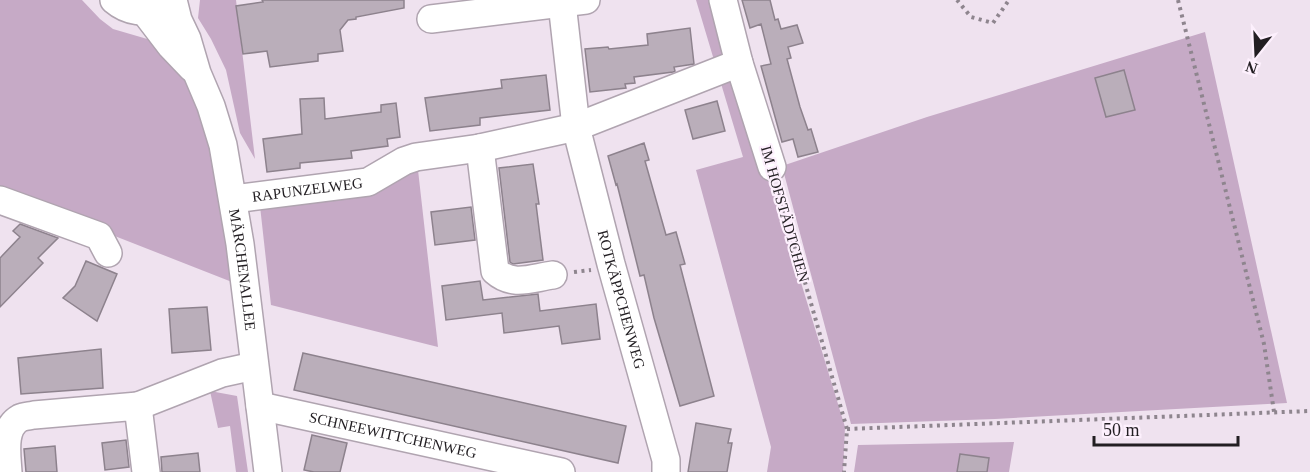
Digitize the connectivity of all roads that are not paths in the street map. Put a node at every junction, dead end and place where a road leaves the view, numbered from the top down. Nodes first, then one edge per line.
1 (114, 0) edge
2 (171, 0) edge
3 (723, 0) edge
4 (574, 2) edge
5 (468, 7) edge
6 (145, 12) junction
7 (431, 19) dead end
8 (739, 63) junction
9 (197, 73) junction
10 (576, 127) junction
11 (480, 148) junction
12 (772, 167) road end
13 (234, 199) junction
14 (2, 207) edge
15 (108, 253) dead end
16 (553, 275) road end
17 (254, 366) junction
18 (138, 406) junction
19 (260, 406) junction
20 (8, 472) edge
21 (146, 472) edge
22 (268, 472) edge
23 (561, 472) edge
24 (666, 472) edge

1 - 6 street
2 - 6 street
2 - 9 street, MÄRCHENALLEE
3 - 8 street, IM HOFSTÄDTCHEN
4 - 5 street
4 - 10 street
5 - 7 street
6 - 9 street, MÄRCHENALLEE
8 - 10 street, RAPUNZELWEG
8 - 12 street, IM HOFSTÄDTCHEN
9 - 13 street, MÄRCHENALLEE
10 - 11 street, RAPUNZELWEG
10 - 24 street, ROTKÄPPCHENWEG
11 - 13 street, RAPUNZELWEG
11 - 16 street
13 - 17 street, MÄRCHENALLEE
14 - 15 street
17 - 18 street
17 - 19 street, MÄRCHENALLEE
18 - 20 street
18 - 21 street
19 - 22 street, MÄRCHENALLEE
19 - 23 street, SCHNEEWITTCHENWEG

